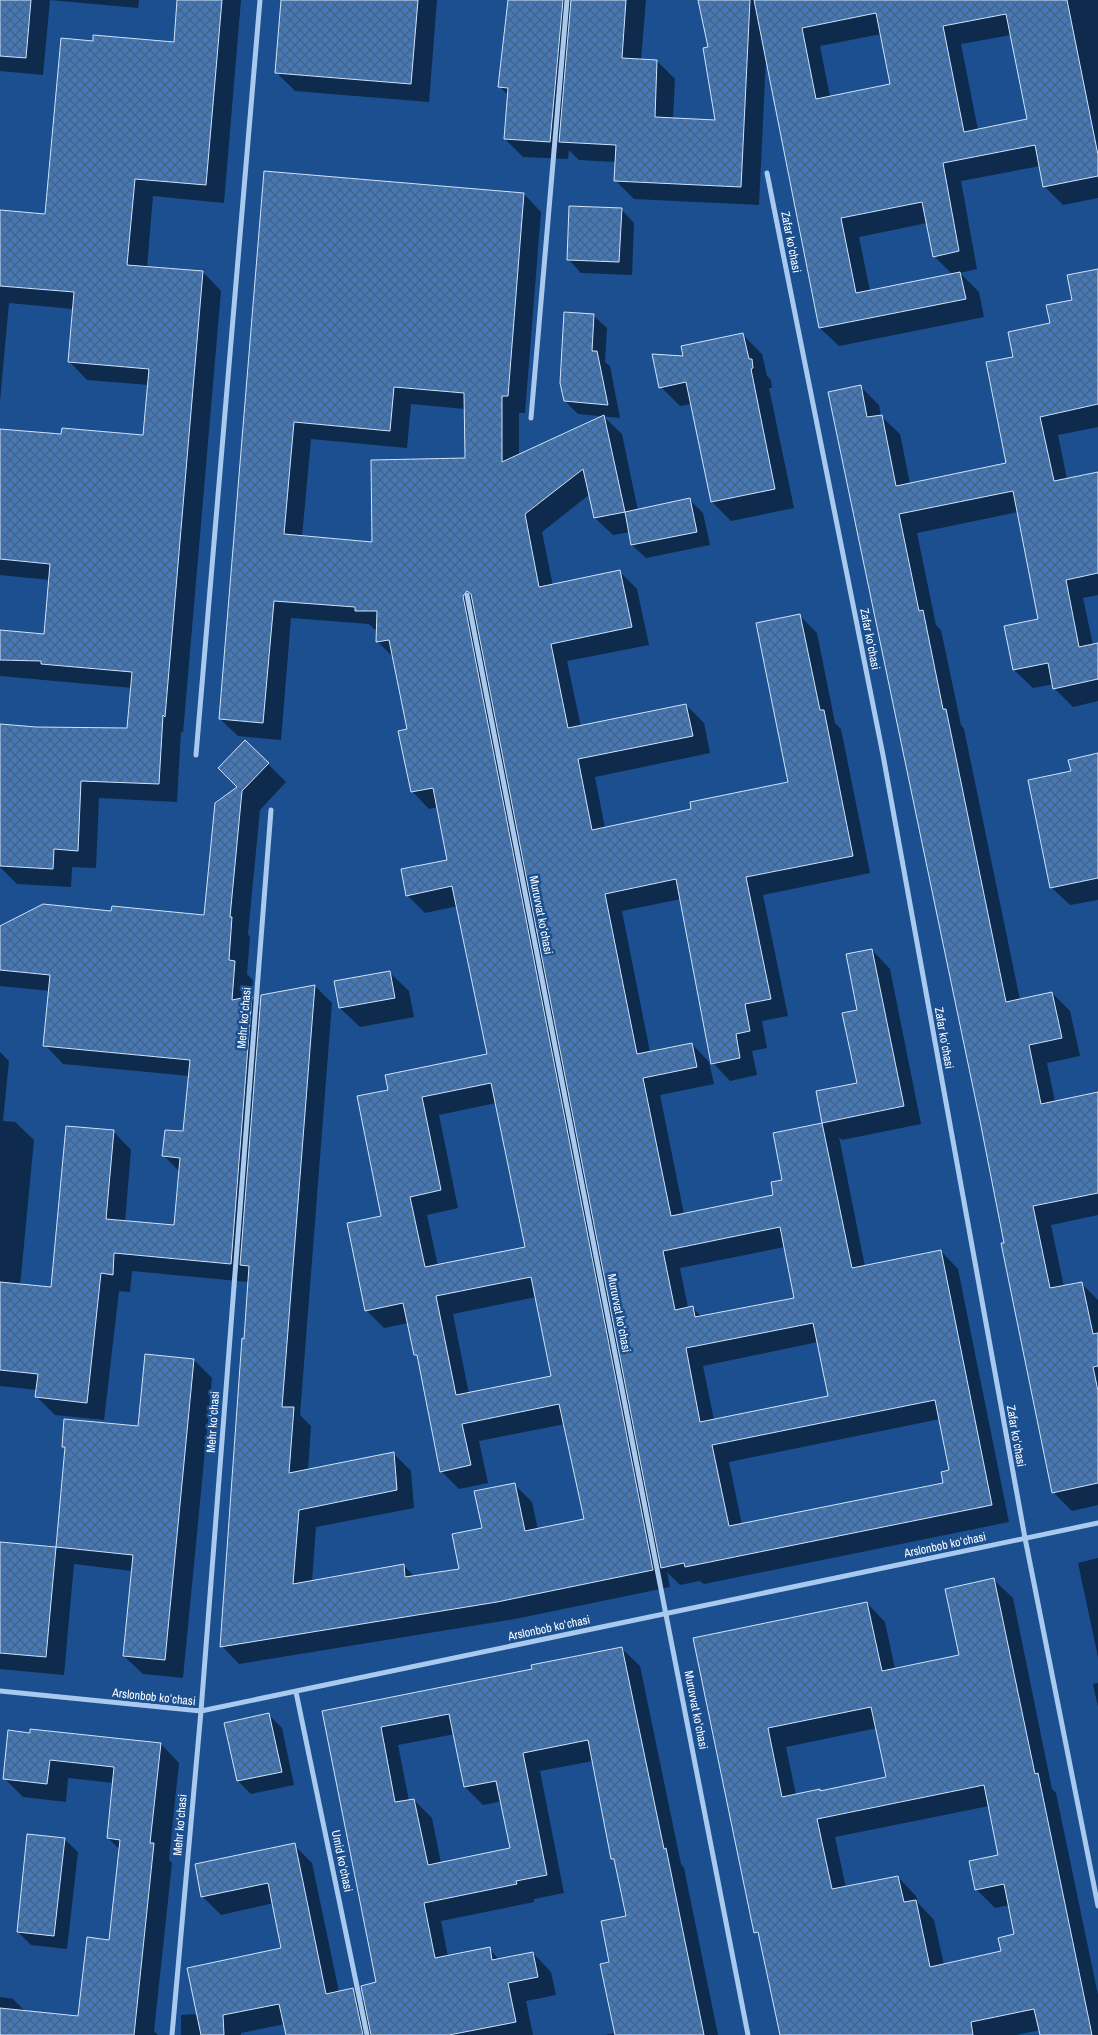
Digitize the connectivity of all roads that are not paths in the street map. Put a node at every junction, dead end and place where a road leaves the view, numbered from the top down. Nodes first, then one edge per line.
1 (260, 0) edge
2 (566, 0) edge
3 (767, 173) dead end
4 (531, 418) dead end
5 (467, 594) dead end
6 (196, 754) dead end
7 (271, 810) dead end
8 (1098, 1523) edge
9 (1025, 1538) junction
10 (668, 1614) junction
11 (0, 1691) edge
12 (296, 1692) junction
13 (201, 1711) junction
14 (1098, 1906) edge
15 (172, 2035) edge
16 (367, 2035) edge
17 (748, 2035) edge

1 - 6 street
2 - 4 street
3 - 9 street, Zafar koʻchasi
5 - 10 street, Muruvvat koʻchasi
7 - 13 street, Mehr koʻchasi
8 - 9 street, Arslonbob koʻchasi
9 - 10 street, Arslonbob koʻchasi
9 - 14 street, Zafar koʻchasi
10 - 12 street, Arslonbob koʻchasi
10 - 17 street, Muruvvat koʻchasi
11 - 13 street, Arslonbob koʻchasi
12 - 13 street, Arslonbob koʻchasi
12 - 16 street, Umid koʻchasi
13 - 15 street, Mehr koʻchasi

